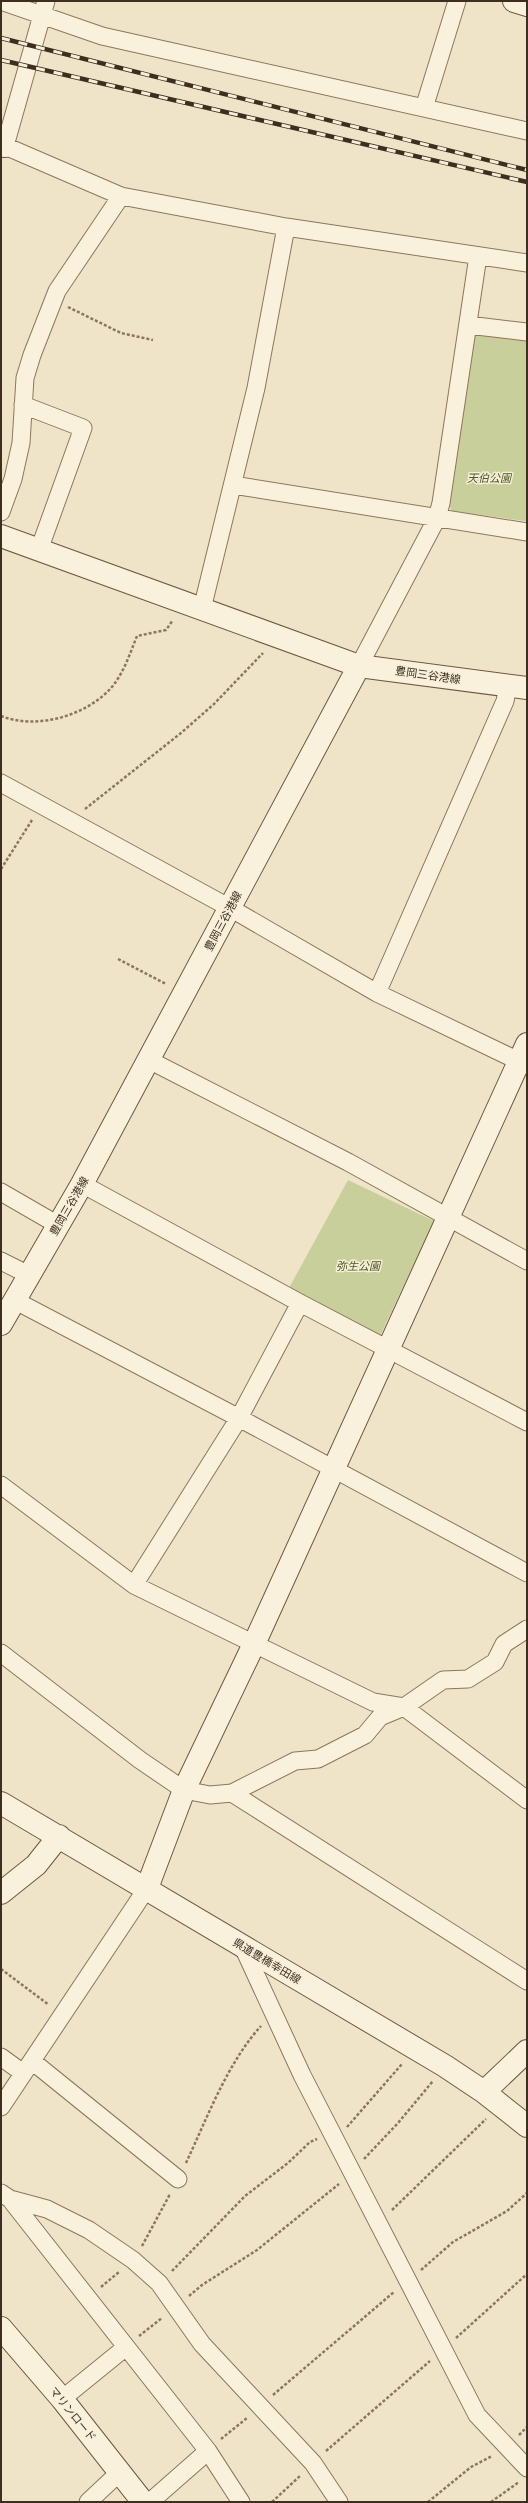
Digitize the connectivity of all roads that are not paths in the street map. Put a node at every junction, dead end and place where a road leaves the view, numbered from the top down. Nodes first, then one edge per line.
1 (1, 1) edge
2 (457, 1) edge
3 (514, 1) edge
4 (527, 5) edge
5 (44, 7) edge
6 (424, 108) junction
7 (527, 131) edge
8 (3, 146) edge
9 (121, 196) junction
10 (286, 227) junction
11 (478, 256) junction
12 (527, 262) edge
13 (468, 325) junction
14 (527, 332) edge
15 (23, 406) junction
16 (233, 485) junction
17 (1, 512) edge
18 (436, 518) junction
19 (527, 532) edge
20 (1, 536) edge
21 (39, 550) junction
22 (202, 609) junction
23 (359, 666) junction
24 (518, 687) edge
25 (1, 783) edge
26 (230, 908) junction
27 (377, 993) junction
28 (524, 1057) edge
29 (149, 1060) junction
30 (82, 1184) junction
31 (1, 1192) edge
32 (448, 1219) junction
33 (58, 1225) junction
34 (527, 1261) edge
35 (1, 1262) edge
36 (29, 1275) junction
37 (14, 1300) junction
38 (300, 1303) junction
39 (1, 1324) edge
40 (388, 1349) junction
41 (239, 1418) junction
42 (527, 1422) edge
43 (333, 1470) junction
44 (1, 1485) edge
45 (527, 1573) edge
46 (134, 1585) junction
47 (526, 1631) edge
48 (254, 1644) junction
49 (1, 1653) edge
50 (404, 1707) junction
51 (184, 1790) junction
52 (232, 1793) junction
53 (527, 1800) edge
54 (1, 1803) edge
55 (59, 1836) junction
56 (36, 1865) junction
57 (148, 1888) junction
58 (1, 1893) edge
59 (1, 1907) edge
60 (243, 1947) junction
61 (527, 1981) edge
62 (527, 2051) edge
63 (1, 2057) edge
64 (27, 2067) junction
65 (484, 2092) junction
66 (1, 2107) edge
67 (527, 2126) edge
68 (178, 2179) road end
69 (6, 2196) edge
70 (1, 2328) edge
71 (126, 2347) junction
72 (62, 2400) junction
73 (208, 2451) junction
74 (120, 2472) junction
75 (524, 2474) edge
76 (88, 2502) edge
77 (143, 2502) edge
78 (150, 2502) edge
79 (241, 2502) edge
80 (339, 2502) edge

1 - 5 street
2 - 6 street
3 - 4 street
5 - 6 street
5 - 8 street
6 - 7 street
8 - 9 street
9 - 10 street
9 - 15 street
10 - 11 street
10 - 16 street
11 - 12 street
11 - 13 street
13 - 14 street
13 - 18 street
15 - 17 street
15 - 21 street
16 - 18 street
16 - 22 street
18 - 19 street
18 - 23 street
20 - 21 street
21 - 22 street
22 - 23 street
23 - 24 street, 豊岡三谷港線
23 - 26 street, 豊岡三谷港線
24 - 27 street
25 - 26 street
26 - 27 street
26 - 29 street, 豊岡三谷港線
27 - 28 street
28 - 32 street
29 - 30 street, 豊岡三谷港線
29 - 32 street
30 - 33 street, 豊岡三谷港線
30 - 38 street
31 - 33 street
32 - 34 street
32 - 40 street
33 - 36 street, 豊岡三谷港線
35 - 36 street
36 - 37 street, 豊岡三谷港線
37 - 39 street, 豊岡三谷港線
37 - 41 street
38 - 40 street
38 - 41 street
40 - 42 street
40 - 43 street
41 - 43 street
41 - 46 street
43 - 45 street
43 - 48 street
44 - 46 street
46 - 48 street
47 - 50 street
48 - 50 street
48 - 51 street
49 - 51 street
50 - 52 street
50 - 53 street
51 - 52 street
51 - 57 street
52 - 61 street
54 - 55 street, 県道豊橋幸田線
55 - 56 street
55 - 57 street, 県道豊橋幸田線
56 - 58 street
56 - 59 street
57 - 60 street, 県道豊橋幸田線
57 - 64 street
60 - 65 street, 県道豊橋幸田線
60 - 75 street
62 - 65 street
63 - 64 street
64 - 66 street
64 - 68 street
65 - 67 street, 県道豊橋幸田線
69 - 71 street
69 - 80 street
70 - 72 street, マリンロード
71 - 72 street
71 - 73 street
72 - 74 street, マリンロード
73 - 78 street
73 - 79 street
74 - 76 street
74 - 77 street, マリンロード

